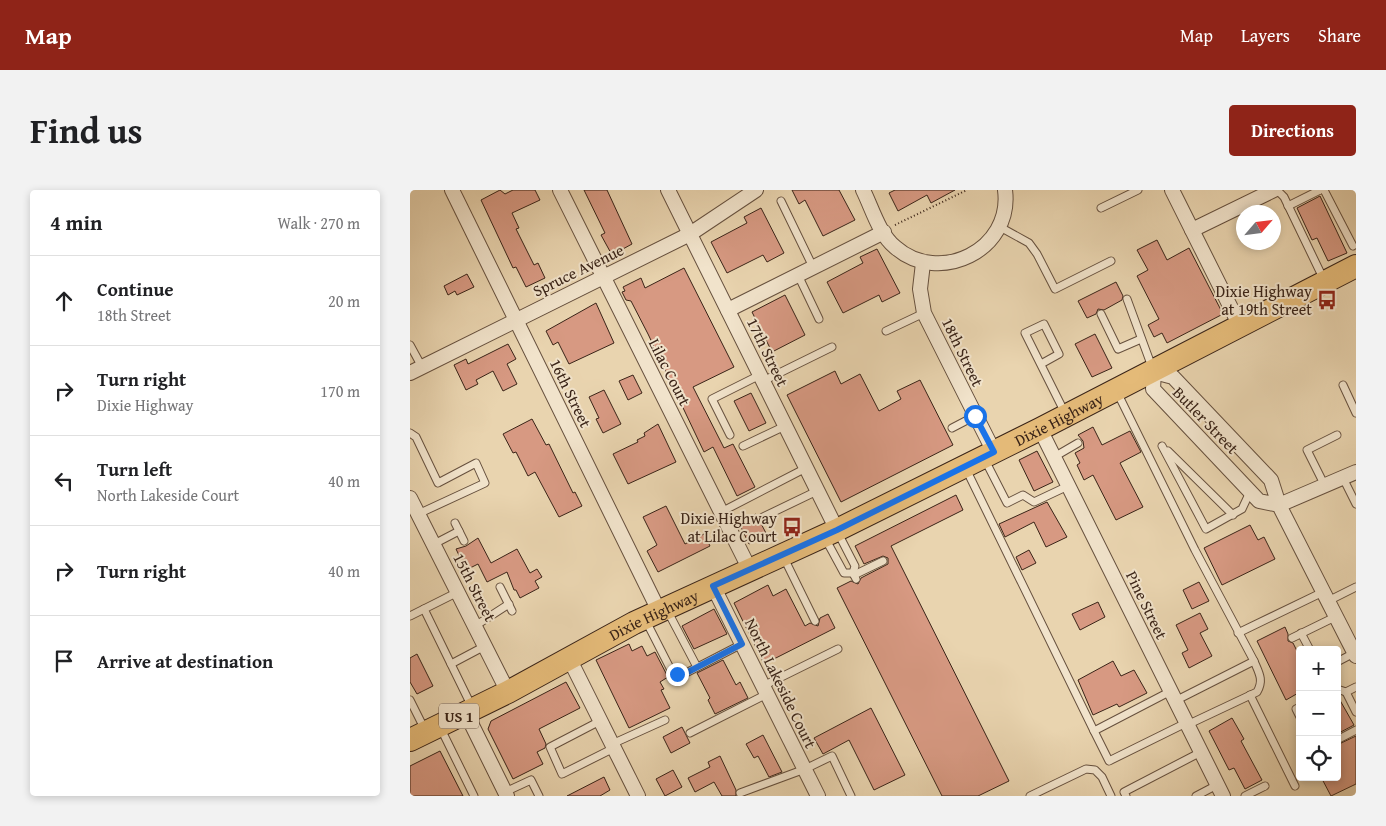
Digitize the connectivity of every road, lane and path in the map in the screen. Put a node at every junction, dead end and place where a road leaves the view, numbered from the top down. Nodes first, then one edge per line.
1 (452, 190) edge
2 (560, 190) edge
3 (668, 190) edge
4 (756, 190) edge
5 (863, 190) edge
6 (967, 190) edge
7 (1004, 190) edge
8 (1138, 190) edge
9 (1172, 190) edge
10 (1276, 190) edge
11 (1322, 190) edge
12 (781, 202) dead end
13 (1288, 206) junction
14 (1101, 208) dead end
15 (1000, 227) junction
16 (889, 229) junction
17 (1192, 230) junction
18 (690, 234) junction
19 (1354, 256) edge
20 (1111, 261) dead end
21 (923, 263) junction
22 (813, 267) junction
23 (798, 274) junction
24 (603, 277) junction
25 (1325, 282) junction
26 (1127, 299) dead end
27 (728, 310) junction
28 (924, 313) junction
29 (1101, 314) dead end
30 (819, 319) dead end
31 (516, 320) junction
32 (1240, 326) junction
33 (886, 331) dead end
34 (1141, 339) junction
35 (410, 345) edge
36 (832, 347) dead end
37 (1040, 364) junction
38 (416, 370) edge
39 (1154, 372) junction
40 (761, 378) junction
41 (1343, 385) dead end
42 (1117, 391) junction
43 (1356, 414) edge
44 (975, 416) junction
45 (1067, 416) junction
46 (785, 426) junction
47 (952, 428) dead end
48 (1040, 429) junction
49 (410, 433) edge
50 (730, 434) dead end
51 (1337, 435) dead end
52 (1078, 444) dead end
53 (743, 446) dead end
54 (1054, 457) junction
55 (981, 459) junction
56 (806, 468) junction
57 (1356, 472) edge
58 (1343, 478) junction
59 (1068, 486) junction
60 (1326, 487) junction
61 (817, 490) junction
62 (1250, 491) junction
63 (410, 498) edge
64 (1356, 504) edge
65 (1279, 506) junction
66 (721, 512) junction
67 (418, 514) junction
68 (1233, 515) junction
69 (763, 517) dead end
70 (455, 522) dead end
71 (459, 531) junction
72 (830, 533) junction
73 (464, 541) dead end
74 (434, 544) junction
75 (782, 555) junction
76 (883, 560) dead end
77 (750, 570) junction
78 (854, 576) junction
79 (713, 586) junction
80 (1356, 587) edge
81 (500, 588) dead end
82 (458, 592) junction
83 (1326, 597) junction
84 (424, 609) junction
85 (656, 612) junction
86 (410, 616) edge
87 (1335, 617) junction
88 (814, 621) dead end
89 (475, 626) junction
90 (1238, 633) junction
91 (1301, 633) junction
92 (1350, 633) edge
93 (1292, 638) dead end
94 (742, 644) junction
95 (485, 646) junction
96 (1308, 646) edge
97 (838, 649) dead end
98 (1355, 654) edge
99 (569, 658) junction
100 (1341, 660) edge
101 (1254, 661) junction
102 (451, 664) junction
103 (697, 667) junction
104 (1356, 687) edge
105 (765, 690) junction
106 (1341, 690) edge
107 (508, 692) junction
108 (1346, 692) junction
109 (1250, 695) junction
110 (1173, 696) junction
111 (410, 700) edge
112 (470, 711) junction
113 (1356, 712) edge
114 (665, 720) dead end
115 (600, 721) junction
116 (1187, 724) junction
117 (1356, 730) edge
118 (1094, 731) junction
119 (425, 733) edge
120 (690, 733) dead end
121 (1341, 738) edge
122 (613, 746) junction
123 (1201, 752) junction
124 (805, 769) junction
125 (1265, 786) dead end
126 (1295, 786) dead end
127 (1220, 791) edge
128 (740, 793) dead end
129 (1042, 793) edge
130 (506, 794) edge
131 (474, 796) edge
132 (539, 796) edge
133 (638, 796) edge
134 (818, 796) edge
135 (851, 796) edge
136 (1030, 796) edge
137 (1111, 796) edge
138 (1126, 796) edge
139 (1196, 796) edge
140 (1245, 796) edge

1 - 31 street, 16th Street
2 - 24 street, Lilac Court
3 - 18 street, 17th Street
4 - 18 street, Spruce Avenue
5 - 16 street
6 - 16 path
7 - 15 street
8 - 14 lane
9 - 17 street
10 - 13 lane
10 - 17 street
11 - 13 lane
11 - 19 lane
12 - 22 lane
13 - 25 lane
15 - 20 lane
15 - 21 street
16 - 21 street
16 - 22 street
17 - 32 street
18 - 24 street, Spruce Avenue
18 - 27 street, 17th Street
19 - 25 main road, Dixie Highway / US 1
21 - 28 street, 18th Street
22 - 23 street
23 - 27 street
23 - 30 lane
24 - 31 street, Spruce Avenue
24 - 66 street, Lilac Court
25 - 32 main road, Dixie Highway / US 1
26 - 34 lane
27 - 40 street, 17th Street
28 - 33 lane
28 - 44 street, 18th Street
29 - 34 lane
31 - 38 street, Spruce Avenue
31 - 85 street, 16th Street
32 - 39 main road, Dixie Highway / US 1
34 - 39 lane
35 - 38 lane
36 - 40 lane
37 - 37 lane
37 - 45 lane
39 - 42 main road, Dixie Highway / US 1
39 - 62 street, Butler Street
39 - 65 street, Butler Street
40 - 46 street, 17th Street
40 - 50 lane
41 - 43 lane
42 - 45 main road, Dixie Highway / US 1
42 - 90 lane
44 - 47 lane
44 - 55 street, 18th Street
45 - 48 main road, Dixie Highway / US 1
46 - 53 lane
46 - 56 street, 17th Street
48 - 54 street, Pine Street
48 - 55 main road, Dixie Highway / US 1
49 - 67 lane
51 - 60 lane
52 - 54 lane
54 - 59 street, Pine Street
55 - 59 lane
55 - 72 main road, Dixie Highway / US 1
55 - 118 lane
56 - 61 street, 17th Street
56 - 66 lane
57 - 58 street
58 - 60 street
58 - 64 lane
59 - 110 street, Pine Street
60 - 65 street
61 - 69 lane
61 - 72 street, 17th Street
62 - 65 street, Butler Street
62 - 68 lane
63 - 67 street, 15th Street
65 - 83 street, Butler Street
66 - 77 street, Lilac Court
67 - 74 street, 15th Street
68 - 68 lane
70 - 71 lane
71 - 73 lane
71 - 74 lane
72 - 75 main road, Dixie Highway / US 1
72 - 78 lane
72 - 78 lane
74 - 82 street, 15th Street
75 - 77 main road, Dixie Highway / US 1
75 - 88 lane
76 - 78 lane
77 - 79 main road, Dixie Highway / US 1
79 - 85 main road, Dixie Highway / US 1
79 - 94 street, North Lakeside Court
80 - 83 lane
81 - 89 lane
82 - 84 lane
82 - 89 street, 15th Street
83 - 87 street, Butler Street
83 - 90 lane
84 - 86 lane
84 - 102 lane
85 - 99 main road, Dixie Highway / US 1
85 - 103 lane
85 - 103 lane
87 - 91 lane
87 - 92 street, Butler Street
89 - 95 street, 15th Street
90 - 101 lane
91 - 93 lane
91 - 96 lane
92 - 98 street, Butler Street
94 - 103 lane
94 - 105 street, North Lakeside Court
95 - 102 lane
95 - 107 street, 15th Street
97 - 105 lane
98 - 100 lane
99 - 107 main road, Dixie Highway / US 1
99 - 115 street
101 - 109 lane
101 - 110 lane
102 - 112 lane
104 - 108 lane
105 - 120 lane
105 - 124 street, North Lakeside Court
106 - 108 lane
107 - 112 main road, Dixie Highway / US 1
108 - 113 lane
109 - 116 lane
109 - 126 lane
110 - 116 street, Pine Street
110 - 118 lane
111 - 119 lane
112 - 119 main road, Dixie Highway / US 1
112 - 130 street
114 - 122 lane
115 - 122 street
115 - 122 lane
116 - 118 lane
116 - 123 street, Pine Street
117 - 121 lane
119 - 131 lane
122 - 133 street
123 - 127 street, Pine Street
123 - 138 lane
124 - 128 lane
124 - 134 street, North Lakeside Court
124 - 135 lane
125 - 140 lane
127 - 139 lane
129 - 136 lane
129 - 137 lane
130 - 132 lane

